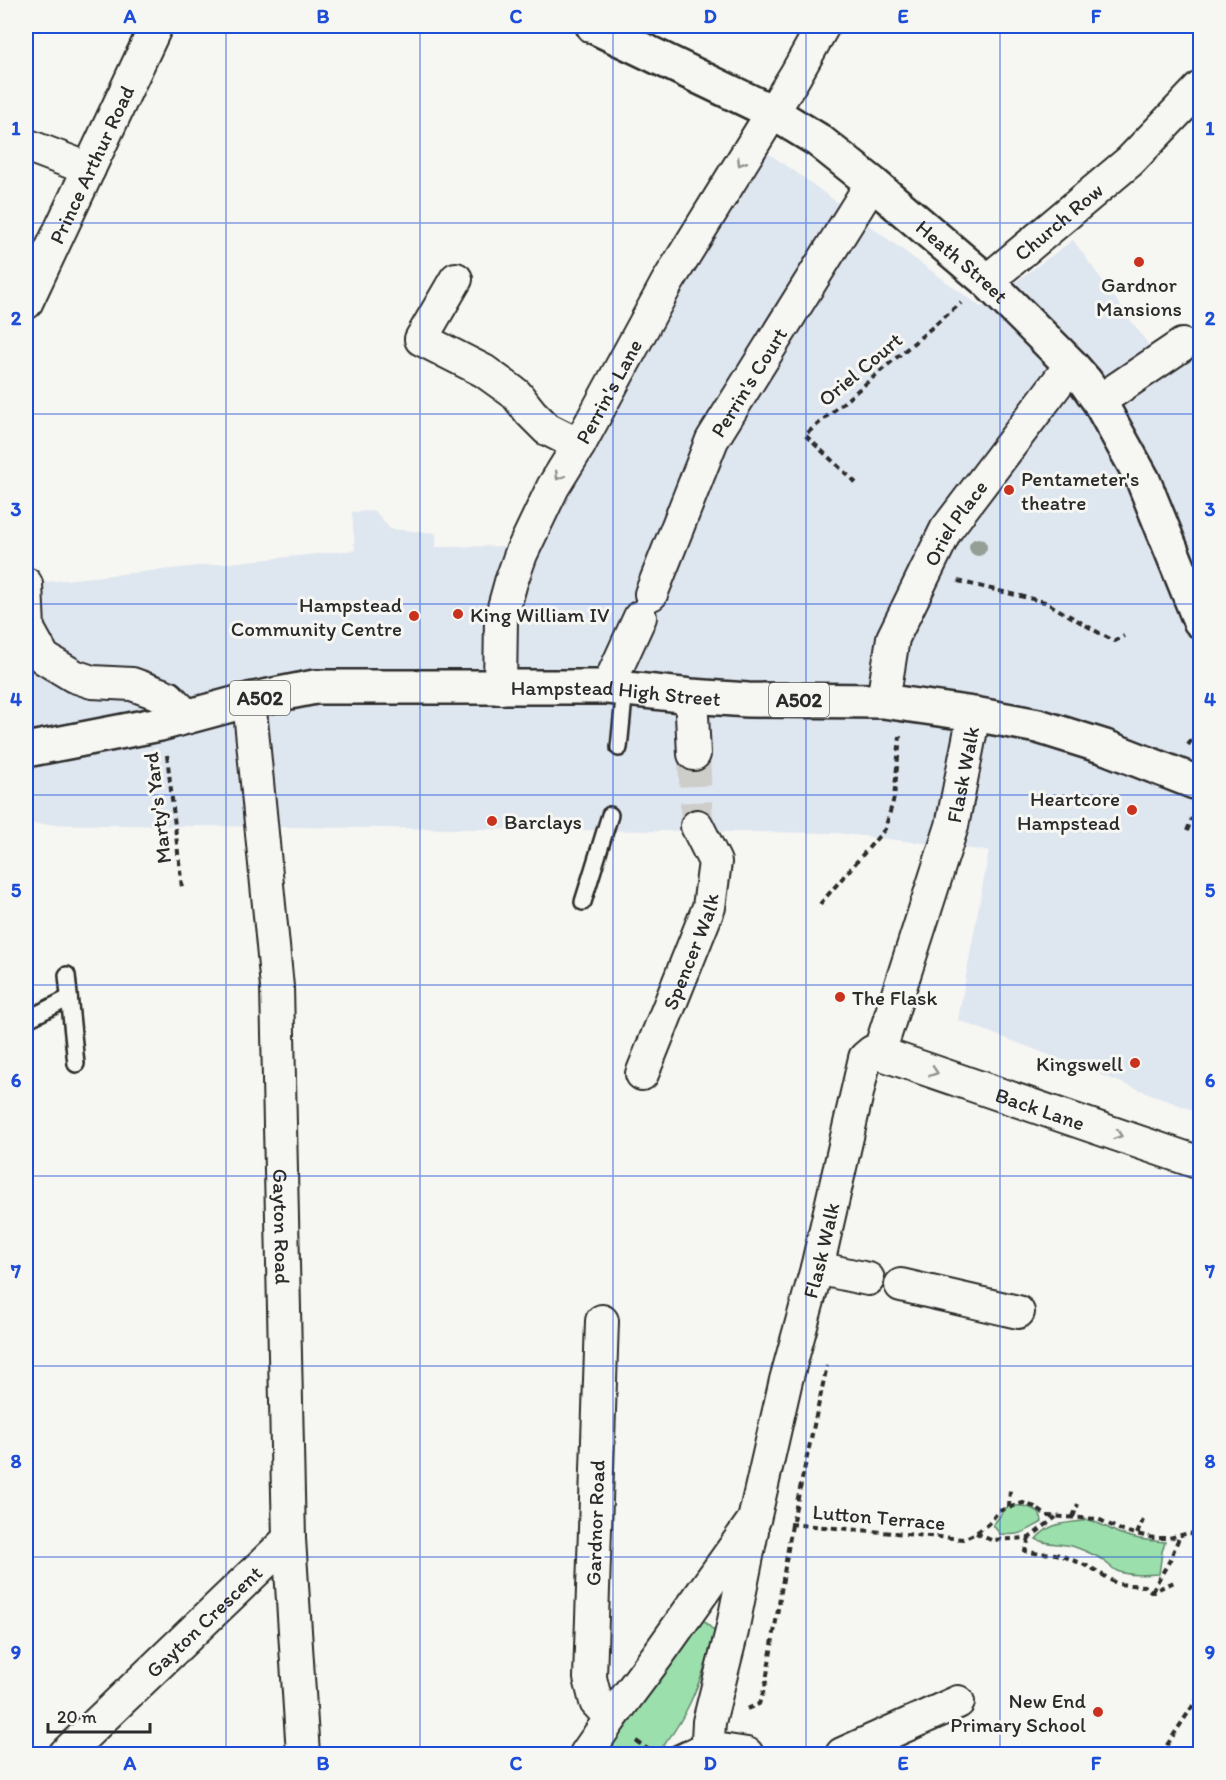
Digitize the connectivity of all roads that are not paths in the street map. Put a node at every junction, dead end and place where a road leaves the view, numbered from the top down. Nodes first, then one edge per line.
1 (156, 26) edge
2 (594, 26) edge
3 (823, 26) edge
4 (1200, 88) edge
5 (772, 112) junction
6 (1200, 120) edge
7 (26, 145) edge
8 (1130, 161) junction
9 (89, 169) junction
10 (872, 183) junction
11 (456, 279) dead end
12 (987, 281) junction
13 (26, 303) edge
14 (1182, 345) dead end
15 (1071, 365) junction
16 (1099, 401) junction
17 (579, 445) junction
18 (26, 584) edge
19 (1198, 607) edge
20 (27, 629) edge
21 (35, 666) edge
22 (500, 688) junction
23 (617, 688) junction
24 (691, 696) junction
25 (249, 700) junction
26 (893, 703) junction
27 (974, 714) junction
28 (174, 720) junction
29 (619, 748) dead end
30 (26, 750) edge
31 (694, 754) tunnel mouth
32 (1200, 784) edge
33 (610, 815) dead end
34 (697, 826) tunnel mouth
35 (583, 902) dead end
36 (67, 975) dead end
37 (69, 998) junction
38 (26, 1020) edge
39 (879, 1053) junction
40 (76, 1064) dead end
41 (642, 1074) dead end
42 (1200, 1163) edge
43 (817, 1268) junction
44 (868, 1279) dead end
45 (901, 1286) dead end
46 (1018, 1312) dead end
47 (602, 1322) dead end
48 (754, 1520) junction
49 (289, 1539) junction
50 (958, 1702) dead end
51 (610, 1718) junction
52 (708, 1735) junction
53 (65, 1755) edge
54 (303, 1755) edge
55 (586, 1755) edge
56 (676, 1755) edge
57 (747, 1755) edge
58 (842, 1755) edge

1 - 9 street, Prince Arthur Road
2 - 5 main road, Heath Street
3 - 5 street, Perrin's Lane
4 - 8 street, Church Row
5 - 10 main road, Heath Street
5 -> 17 street, Perrin's Lane
6 - 8 street, Church Row
7 - 9 street
8 - 12 street, Church Row
9 - 13 street, Prince Arthur Road
10 - 12 main road, Heath Street
10 - 23 street, Perrin's Court
11 - 17 street
12 - 15 main road, Heath Street
14 - 16 street
15 - 16 main road, Heath Street
15 - 26 street, Oriel Place
16 - 19 main road, Heath Street
17 -> 22 street, Perrin's Lane
18 - 20 street
20 - 21 street
21 - 28 street
22 - 23 main road, Hampstead High Street / A502
22 - 25 main road, Hampstead High Street / A502
23 - 24 main road, Hampstead High Street / A502
23 - 29 lane
24 - 26 main road, Hampstead High Street / A502
24 - 31 street
25 - 28 main road, Hampstead High Street / A502
25 - 49 street, Gayton Road
26 - 27 main road, Hampstead High Street / A502
27 - 32 main road, Hampstead High Street / A502
27 - 39 street, Flask Walk
28 - 30 main road, Hampstead High Street / A502
33 - 35 lane
34 - 41 street, Spencer Walk
36 - 37 lane
37 - 38 lane
37 - 40 lane
39 -> 42 street, Back Lane
39 - 43 street, Flask Walk
43 - 44 street
43 - 48 street, Flask Walk
45 - 46 street
47 - 51 street, Gardnor Road
48 - 51 street, Flask Walk
48 - 52 street
49 - 53 street, Gayton Crescent
49 - 54 street, Gayton Road
50 - 58 street
51 - 55 street, Flask Walk
52 - 56 lane
52 - 57 street

